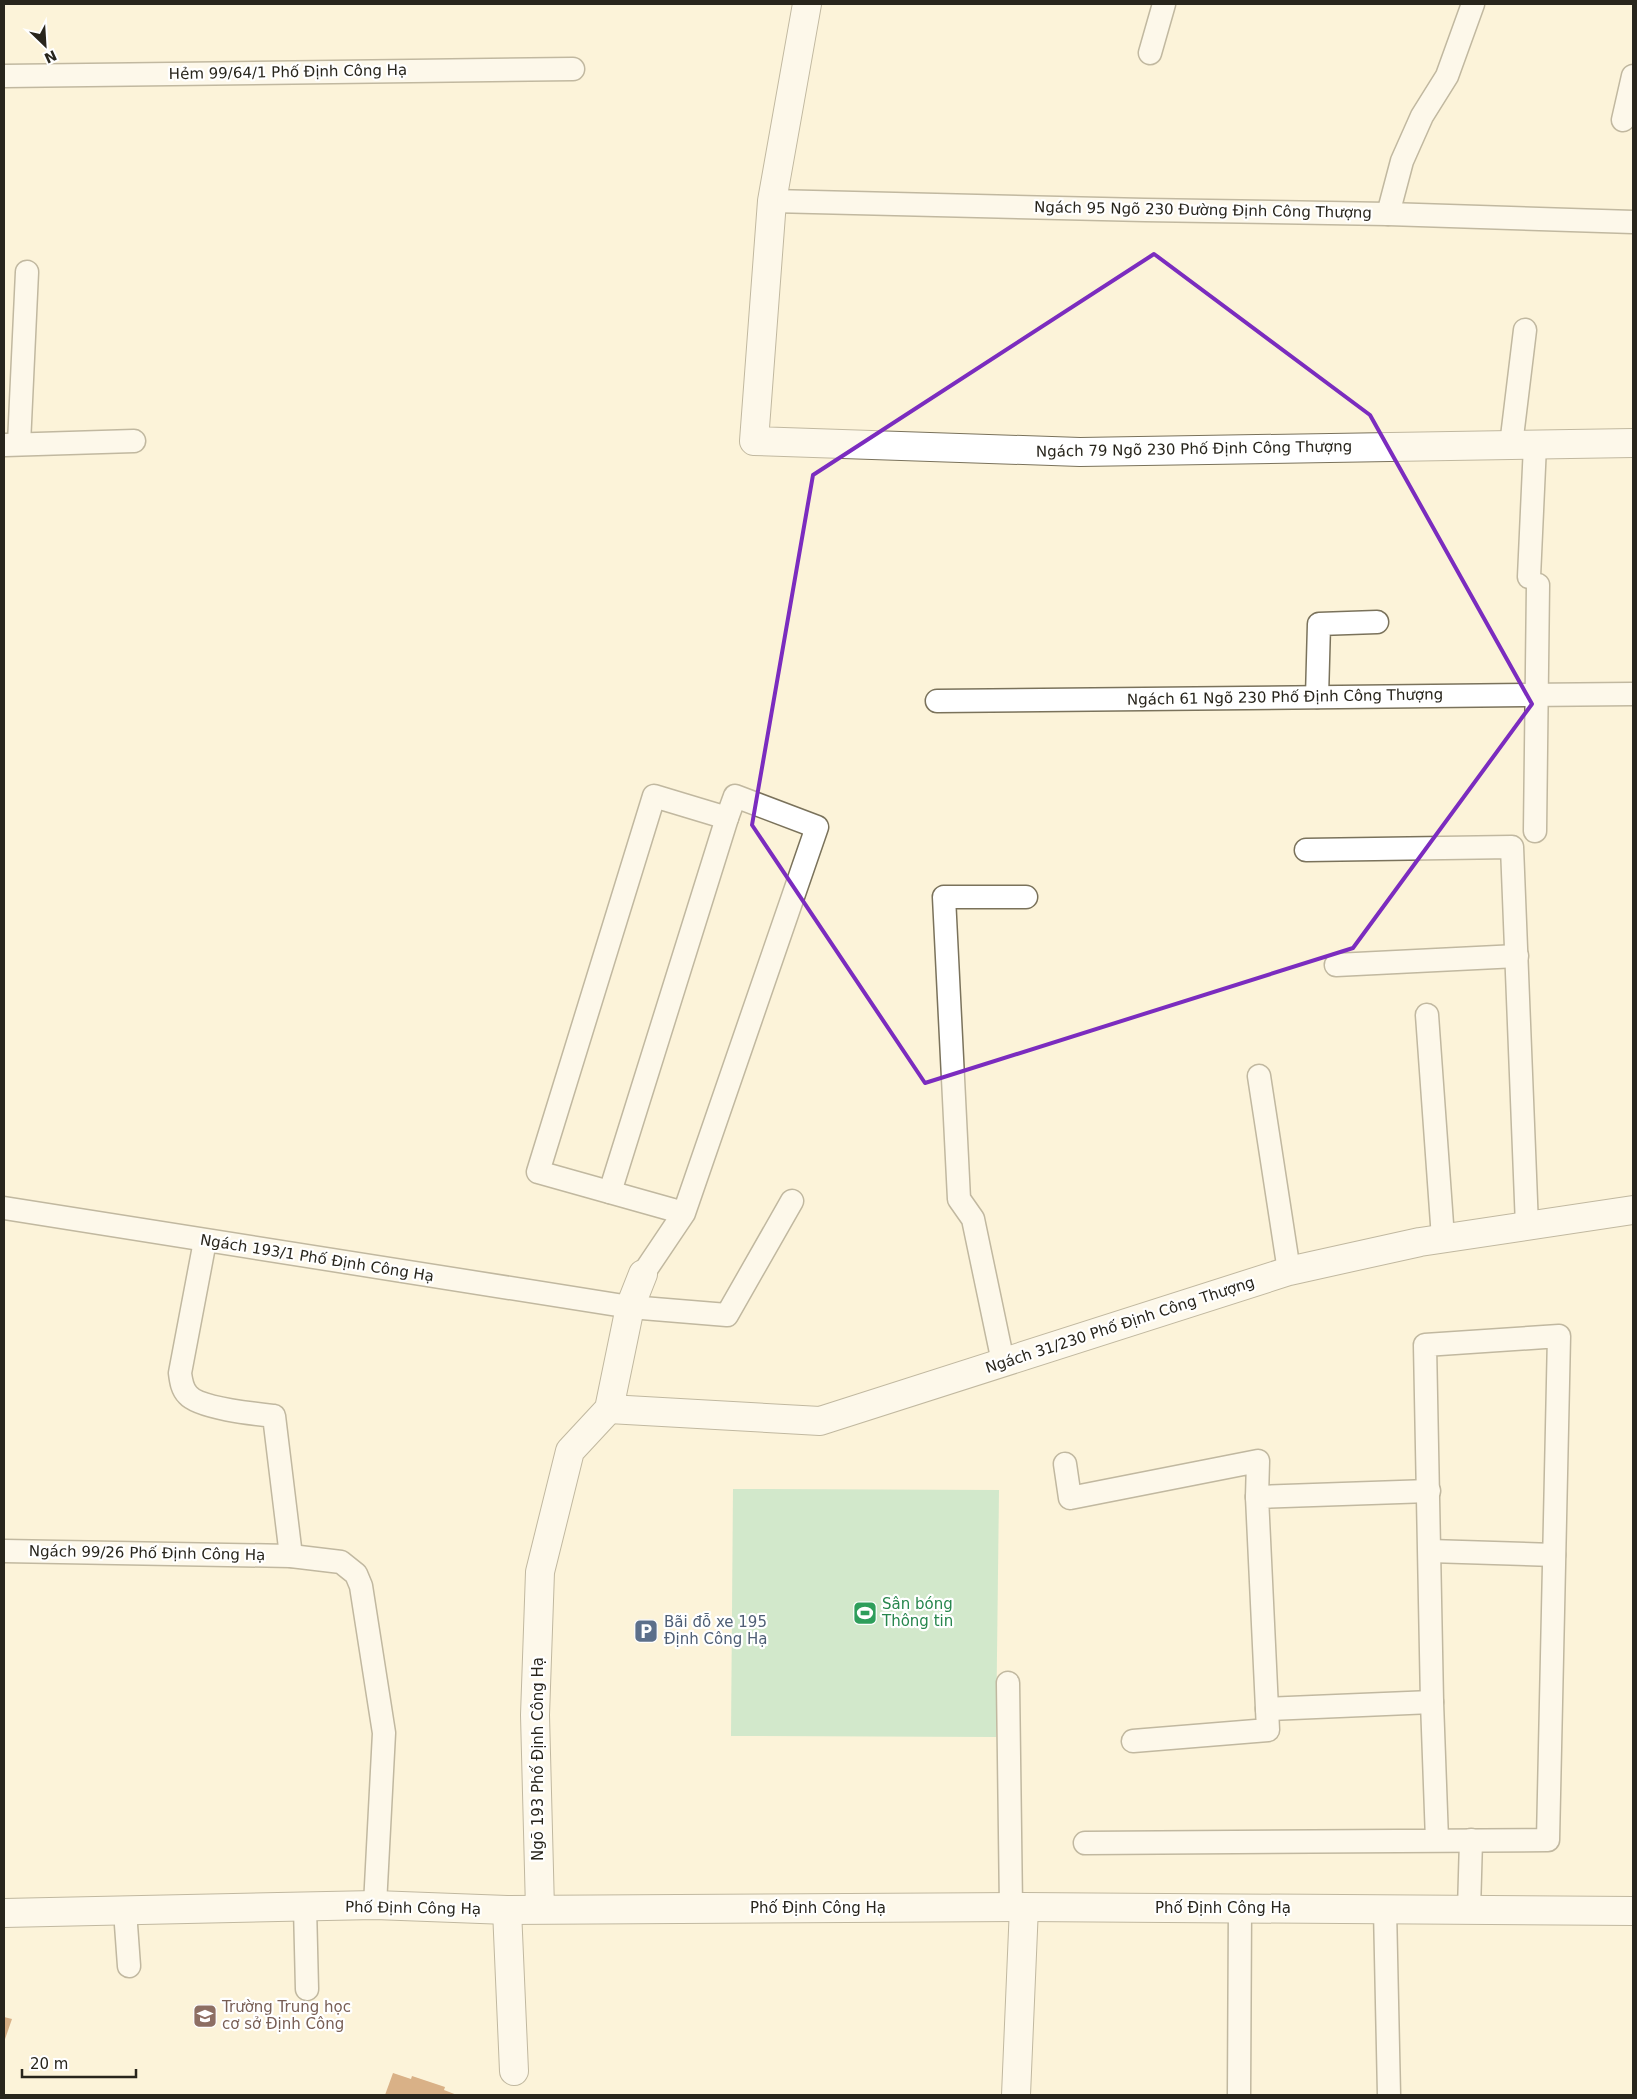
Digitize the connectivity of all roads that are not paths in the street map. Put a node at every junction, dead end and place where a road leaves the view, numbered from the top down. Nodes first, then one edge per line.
1 (807, 4) edge
2 (1164, 4) edge
3 (1473, 4) edge
4 (1150, 53) dead end
5 (572, 69) dead end
6 (4, 76) edge
7 (1633, 76) edge
8 (1623, 120) dead end
9 (772, 201) junction
10 (1388, 214) junction
11 (1633, 222) edge
12 (27, 272) dead end
13 (1525, 330) dead end
14 (134, 441) dead end
15 (1633, 443) edge
16 (11, 445) edge
17 (1523, 445) junction
18 (1377, 622) dead end
19 (1633, 694) edge
20 (1537, 695) junction
21 (1317, 697) junction
22 (937, 701) dead end
23 (727, 818) junction
24 (1535, 831) dead end
25 (1306, 850) dead end
26 (1026, 897) dead end
27 (1517, 956) junction
28 (1336, 965) dead end
29 (1427, 1015) dead end
30 (1259, 1076) dead end
31 (610, 1192) junction
32 (792, 1201) dead end
33 (4, 1208) edge
34 (1633, 1210) edge
35 (684, 1213) junction
36 (1527, 1226) junction
37 (1443, 1238) junction
38 (205, 1241) junction
39 (1289, 1271) junction
40 (643, 1274) joint
41 (630, 1307) junction
42 (1003, 1362) junction
43 (609, 1409) junction
44 (1065, 1464) dead end
45 (1429, 1491) junction
46 (1257, 1497) junction
47 (4, 1551) edge
48 (1430, 1551) junction
49 (1554, 1555) junction
50 (291, 1556) junction
51 (1008, 1683) dead end
52 (1432, 1702) junction
53 (1267, 1709) junction
54 (1133, 1741) dead end
55 (1438, 1840) junction
56 (1471, 1840) junction
57 (1085, 1843) dead end
58 (375, 1905) junction
59 (305, 1907) junction
60 (1017, 1907) junction
61 (540, 1908) junction
62 (1240, 1908) junction
63 (507, 1910) junction
64 (1385, 1910) junction
65 (1469, 1910) junction
66 (125, 1911) junction
67 (1633, 1911) edge
68 (4, 1913) edge
69 (130, 1966) dead end
70 (308, 1989) dead end
71 (514, 2071) dead end
72 (1016, 2095) edge
73 (1239, 2095) edge
74 (1388, 2095) edge

1 - 9 street
2 - 4 lane
3 - 10 lane
5 - 6 lane, Hẻm 99/64/1 Phố Định Công Hạ
7 - 8 lane
9 - 10 lane, Ngách 95 Ngõ 230 Đường Định Công Thượng
9 - 17 street, Ngách 79 Ngõ 230 Phố Định Công Thượng
10 - 11 lane, Ngách 95 Ngõ 230 Đường Định Công Thượng
12 - 16 lane
13 - 17 lane
14 - 16 lane
15 - 17 street, Ngách 79 Ngõ 230 Phố Định Công Thượng
17 - 20 lane
18 - 21 lane
19 - 20 lane, Ngách 61 Ngõ 230 Phố Định Công Thượng
20 - 21 lane, Ngách 61 Ngõ 230 Phố Định Công Thượng
20 - 24 lane
21 - 22 lane, Ngách 61 Ngõ 230 Phố Định Công Thượng
23 - 31 lane
23 - 31 lane
23 - 35 lane
25 - 27 lane
26 - 42 lane
27 - 28 lane
27 - 36 lane
29 - 37 lane
30 - 39 lane
31 - 35 lane
32 - 41 lane, Ngách 193/1 Phố Định Công Hạ
33 - 38 lane, Ngách 193/1 Phố Định Công Hạ
34 - 36 street, Ngách 31/230 Phố Định Công Thượng
35 - 40 lane
36 - 37 street, Ngách 31/230 Phố Định Công Thượng
37 - 39 street, Ngách 31/230 Phố Định Công Thượng
38 - 41 lane, Ngách 193/1 Phố Định Công Hạ
38 - 50 lane
39 - 42 street, Ngách 31/230 Phố Định Công Thượng
40 - 41 street
41 - 43 street
42 - 43 street, Ngách 31/230 Phố Định Công Thượng
43 - 61 street, Ngõ 193 Phố Định Công Hạ
44 - 46 lane
45 - 46 lane
45 - 48 lane
45 - 49 lane
46 - 53 lane
47 - 50 lane, Ngách 99/26 Phố Định Công Hạ
48 - 49 lane
48 - 52 lane
49 - 56 lane
50 - 58 lane, Ngách 99/26 Phố Định Công Hạ
51 - 60 lane
52 - 53 lane
52 - 55 lane
53 - 54 lane
55 - 56 lane
55 - 57 lane
56 - 65 lane
58 - 59 street, Phố Định Công Hạ
58 - 63 street, Phố Định Công Hạ
59 - 66 street, Phố Định Công Hạ
59 - 70 lane
60 - 61 street, Phố Định Công Hạ
60 - 62 street, Phố Định Công Hạ
60 - 72 street
61 - 63 street, Phố Định Công Hạ
62 - 64 street, Phố Định Công Hạ
62 - 73 lane
63 - 71 street
64 - 65 street, Phố Định Công Hạ
64 - 74 lane
65 - 67 street, Phố Định Công Hạ
66 - 68 street, Phố Định Công Hạ
66 - 69 lane

